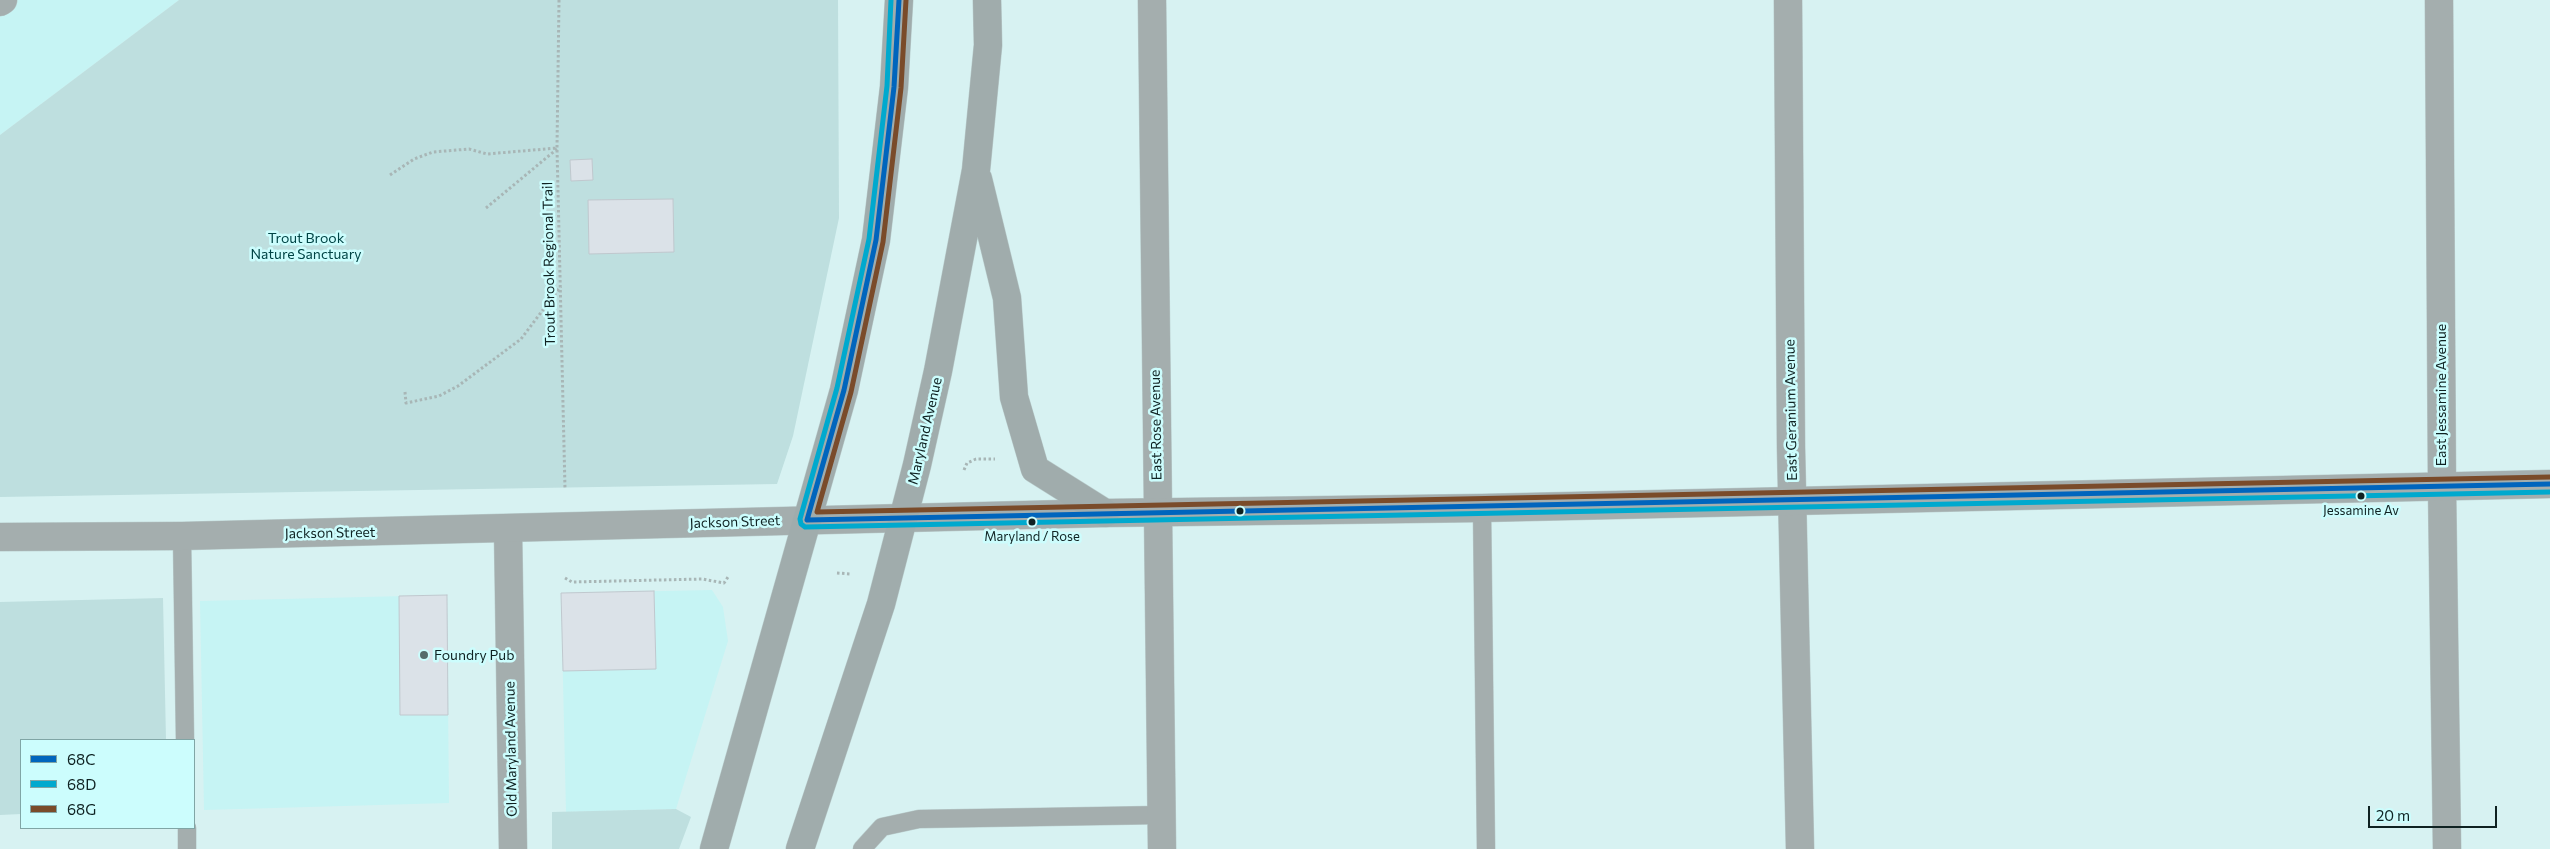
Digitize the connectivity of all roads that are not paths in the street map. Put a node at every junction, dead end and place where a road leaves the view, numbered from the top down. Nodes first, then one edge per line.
1 (3, 0) edge
2 (899, 0) edge
3 (987, 0) edge
4 (1152, 0) edge
5 (1788, 0) edge
6 (2439, 0) edge
7 (0, 2) edge
8 (976, 170) junction
9 (2550, 484) edge
10 (2442, 486) junction
11 (1792, 500) junction
12 (1482, 508) junction
13 (1106, 513) junction
14 (1158, 513) junction
15 (807, 520) junction
16 (903, 520) junction
17 (508, 529) junction
18 (182, 536) junction
19 (0, 537) edge
20 (185, 739) edge
21 (1161, 815) junction
22 (187, 829) edge
23 (187, 849) edge
24 (513, 849) edge
25 (714, 849) edge
26 (800, 849) edge
27 (862, 849) edge
28 (1162, 849) edge
29 (1486, 849) edge
30 (1800, 849) edge
31 (2447, 849) edge

1 - 7 street
2 - 15 main road
3 - 8 main road, Maryland Avenue
4 - 14 street, East Rose Avenue
5 - 11 street, East Geranium Avenue
6 - 10 street, East Jessamine Avenue
8 - 13 main road
8 - 16 main road, Maryland Avenue
9 - 10 street, Jackson Street
10 - 11 street, Jackson Street
10 - 31 street, East Jessamine Avenue
11 - 12 street, Jackson Street
11 - 30 street, East Geranium Avenue
12 - 14 street, Jackson Street
12 - 29 lane
13 - 14 street, Jackson Street
13 - 16 street, Jackson Street
14 - 21 street, East Rose Avenue
15 - 16 street, Jackson Street
15 - 17 street, Jackson Street
15 - 25 main road
16 - 26 main road, Maryland Avenue
17 - 18 street, Jackson Street
17 - 24 street, Old Maryland Avenue
18 - 19 street, Jackson Street
18 - 20 lane
21 - 27 lane
21 - 28 street, East Rose Avenue
22 - 23 lane

